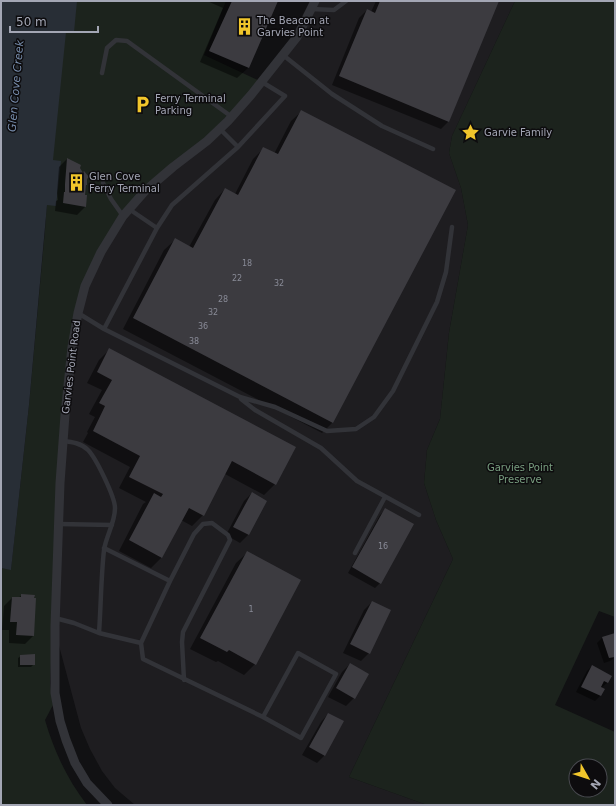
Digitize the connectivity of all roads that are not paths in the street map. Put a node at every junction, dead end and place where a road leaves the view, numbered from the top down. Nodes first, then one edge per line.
1 (346, 1) edge
2 (313, 5) edge
3 (283, 55) junction
4 (102, 73) dead end
5 (262, 82) junction
6 (232, 117) junction
7 (220, 129) junction
8 (238, 147) junction
9 (433, 149) dead end
10 (103, 183) dead end
11 (130, 208) junction
12 (123, 216) junction
13 (452, 227) dead end
14 (157, 228) junction
15 (78, 313) junction
16 (104, 328) junction
17 (240, 398) junction
18 (63, 441) junction
19 (385, 497) junction
20 (419, 516) dead end
21 (59, 524) junction
22 (112, 525) junction
23 (104, 548) junction
24 (355, 553) dead end
25 (170, 581) junction
26 (55, 618) junction
27 (99, 633) junction
28 (141, 643) junction
29 (184, 680) junction
30 (263, 717) junction
31 (108, 805) edge

1 - 2 lane
2 - 3 street, Garvies Point Road
3 - 5 street, Garvies Point Road
3 - 9 lane
4 - 6 lane
5 - 6 street, Garvies Point Road
5 - 8 lane
6 - 7 street, Garvies Point Road
7 - 8 lane
7 - 11 street, Garvies Point Road
8 - 14 lane
10 - 12 lane
11 - 12 street, Garvies Point Road
11 - 14 lane
12 - 15 street, Garvies Point Road
13 - 17 lane
14 - 16 lane
15 - 16 lane
15 - 18 street, Garvies Point Road
16 - 17 lane
17 - 19 lane
18 - 21 street, Garvies Point Road
18 - 22 lane
19 - 20 lane
19 - 24 lane
21 - 22 lane
21 - 26 street, Garvies Point Road
22 - 23 lane
23 - 25 lane
23 - 27 lane
25 - 28 lane
25 - 29 lane
26 - 27 lane
26 - 31 street, Garvies Point Road
27 - 28 lane
28 - 29 lane
29 - 30 lane
30 - 30 lane

